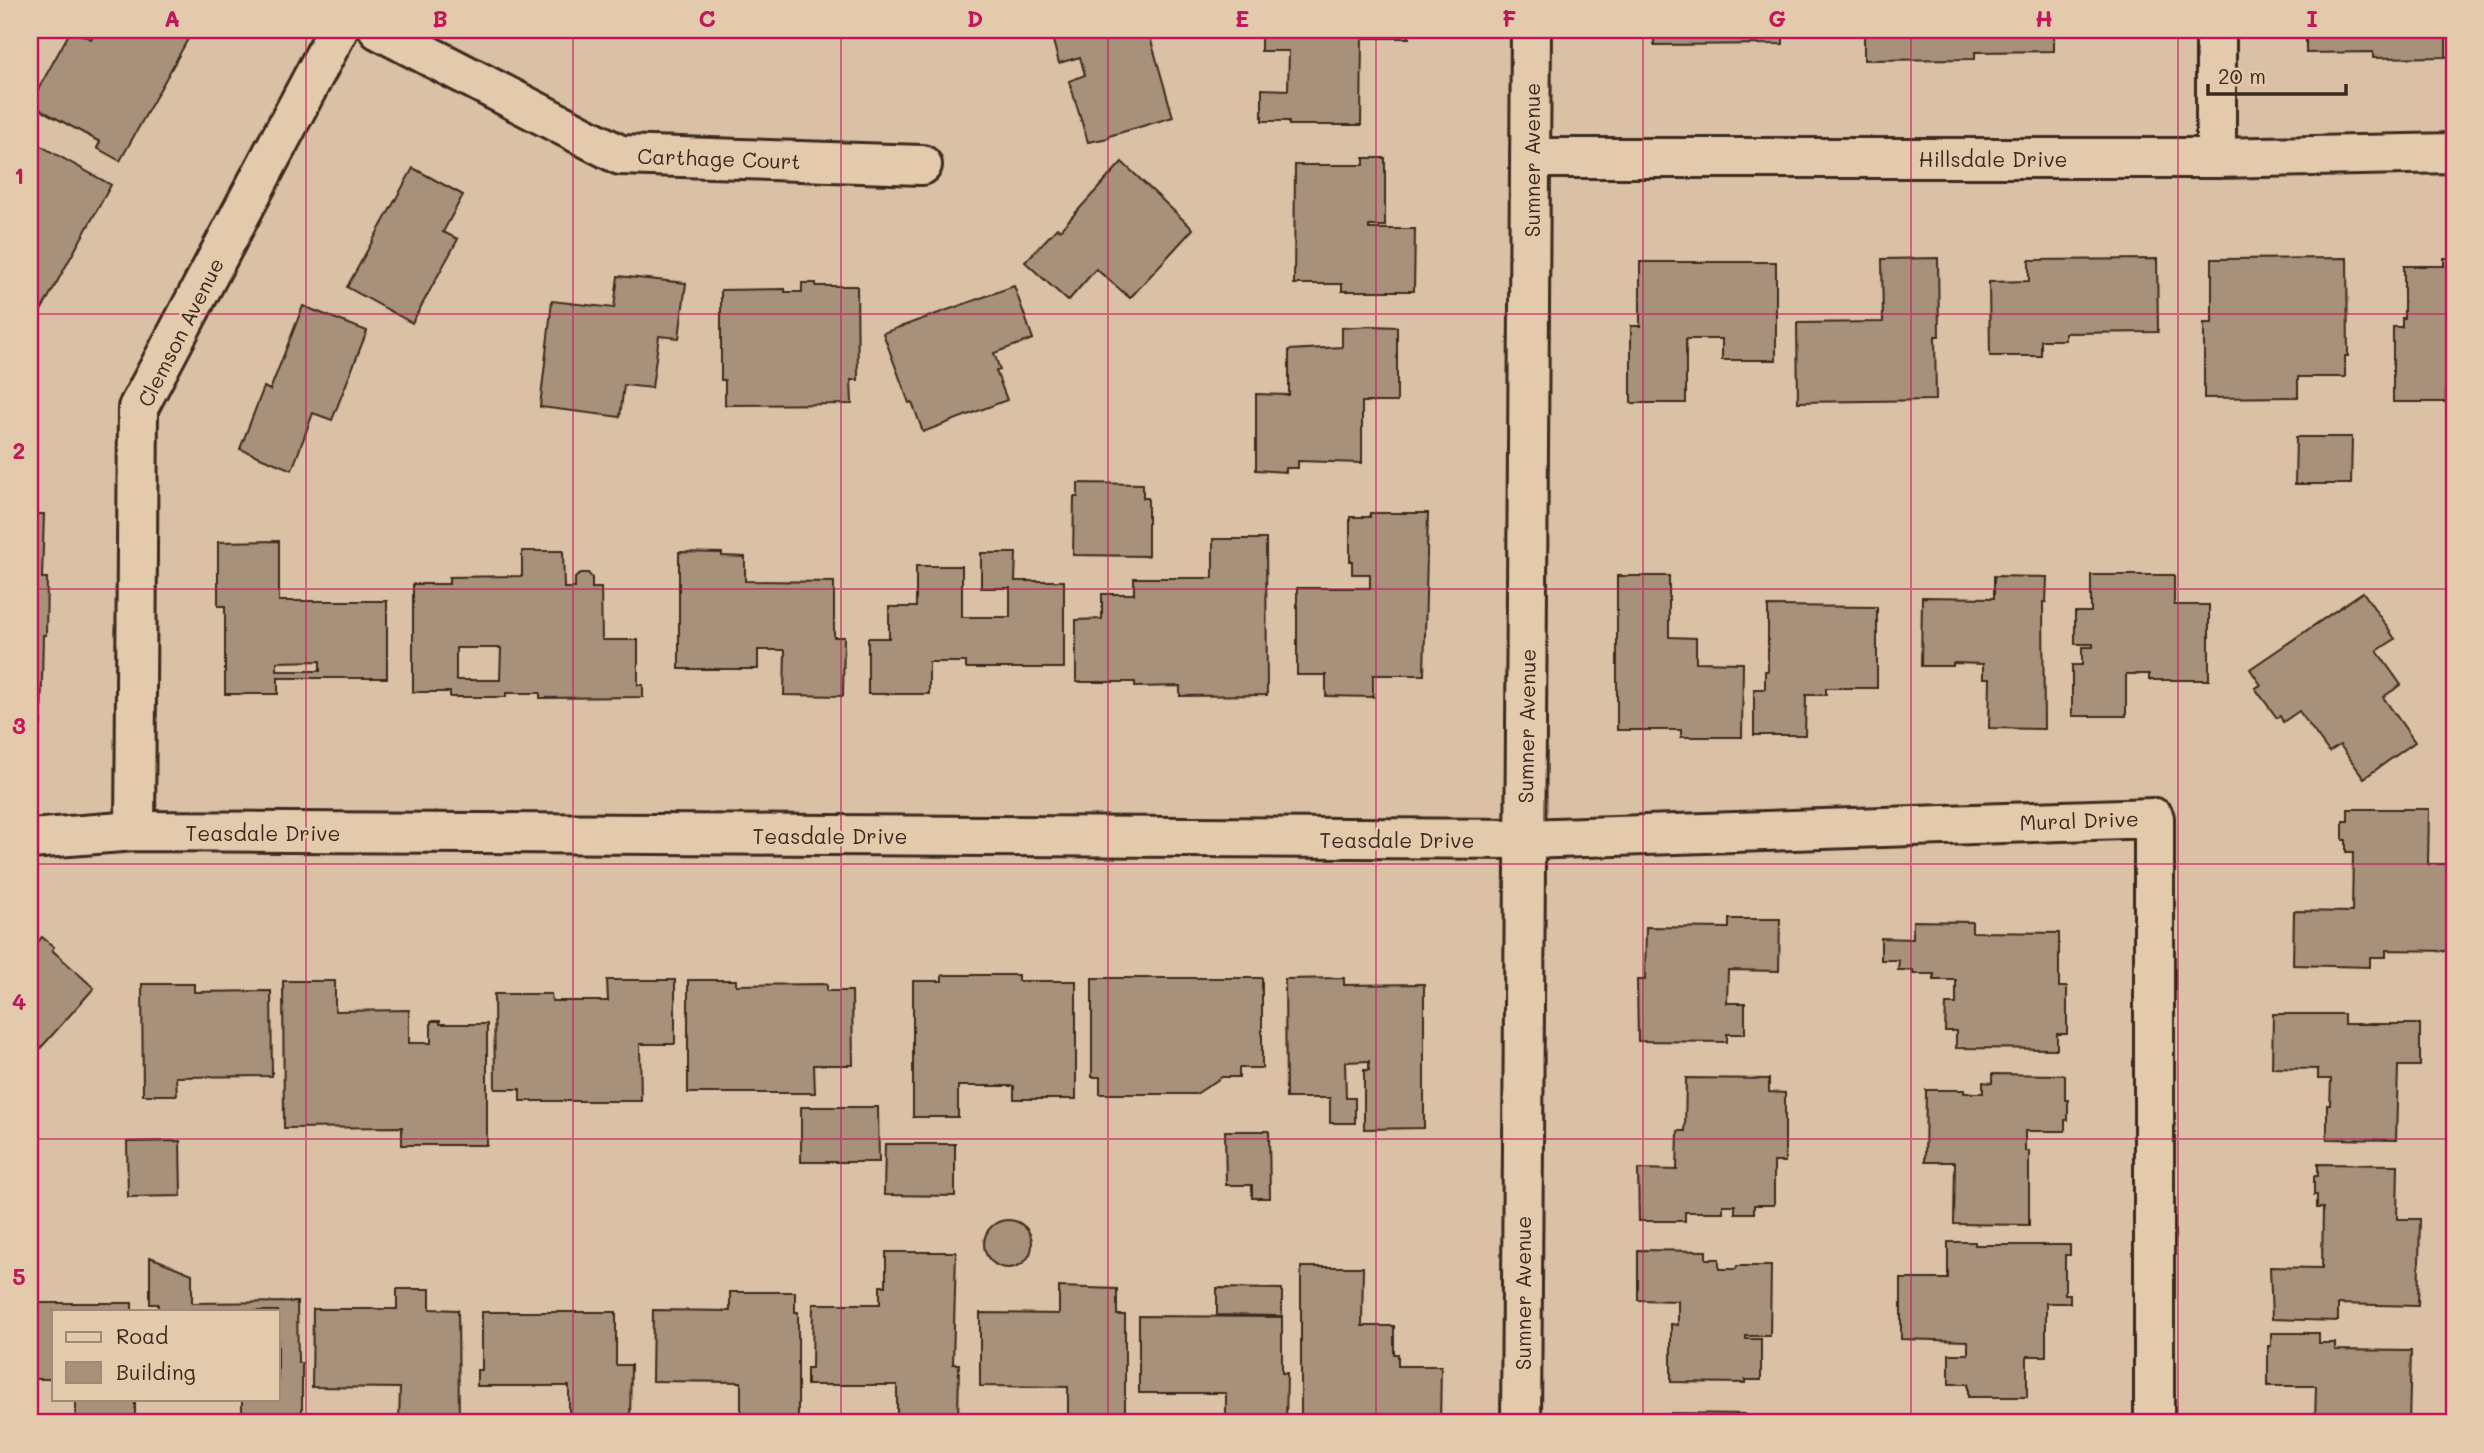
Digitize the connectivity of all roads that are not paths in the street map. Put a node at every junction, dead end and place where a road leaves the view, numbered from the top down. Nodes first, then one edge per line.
1 (338, 30) edge
2 (379, 30) edge
3 (1531, 30) edge
4 (2216, 30) edge
5 (2454, 153) edge
6 (1531, 158) junction
7 (2216, 158) junction
8 (922, 165) dead end
9 (135, 831) junction
10 (30, 839) edge
11 (1525, 839) junction
12 (1521, 1423) edge
13 (2154, 1423) edge

1 - 9 street, Clemson Avenue
2 - 8 street, Carthage Court
3 - 6 street, Sumner Avenue
4 - 7 street
5 - 7 street, Hillsdale Drive
6 - 7 street, Hillsdale Drive
6 - 11 street, Sumner Avenue
9 - 10 street, Teasdale Drive
9 - 11 street, Teasdale Drive
11 - 12 street, Sumner Avenue
11 - 13 street, Mural Drive

